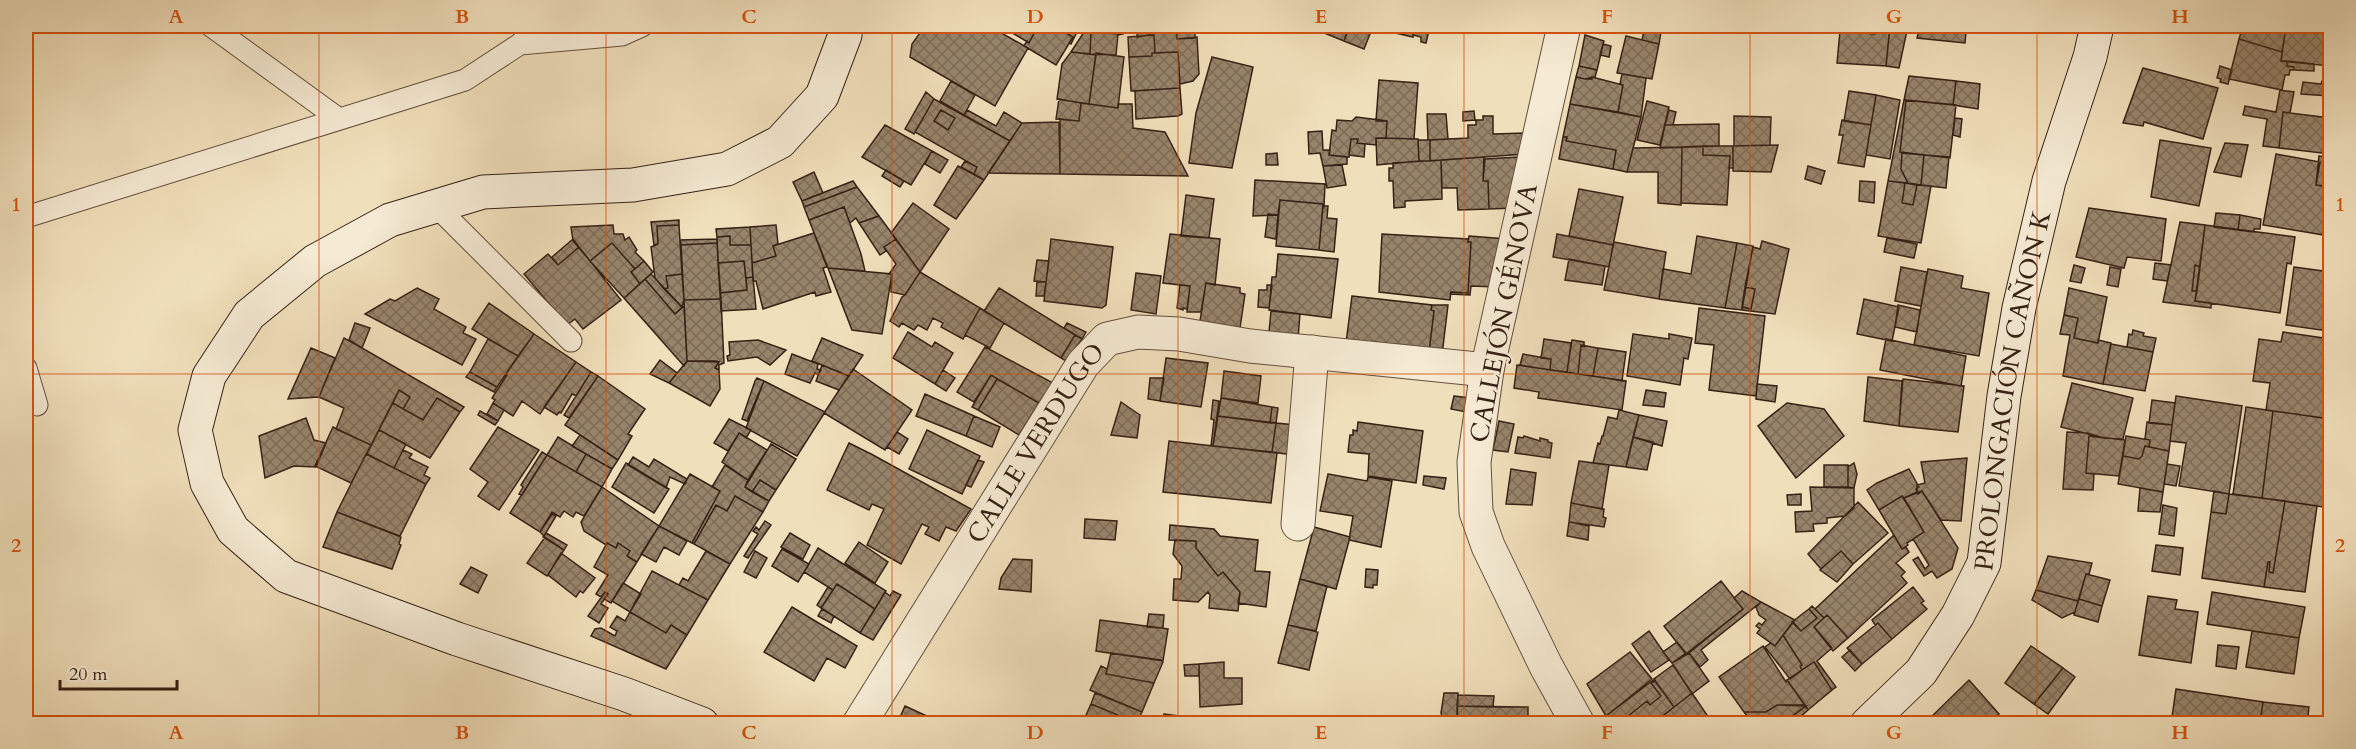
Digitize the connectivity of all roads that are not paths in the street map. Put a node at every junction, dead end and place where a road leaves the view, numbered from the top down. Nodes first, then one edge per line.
1 (211, 26) edge
2 (538, 26) edge
3 (642, 26) edge
4 (846, 26) edge
5 (1564, 26) edge
6 (2097, 26) edge
7 (520, 45) junction
8 (339, 119) junction
9 (436, 206) junction
10 (26, 217) edge
11 (571, 341) dead end
12 (1312, 352) junction
13 (26, 368) edge
14 (1487, 370) junction
15 (36, 405) dead end
16 (1298, 524) dead end
17 (702, 723) edge
18 (859, 723) edge
19 (1578, 723) edge
20 (1867, 723) edge

1 - 8 lane
2 - 7 lane
3 - 7 lane
4 - 9 street
5 - 14 street, CALLEJÓN GÉNOVA
6 - 20 street, PROLONGACIÓN CAÑON K
7 - 8 lane
8 - 10 lane
9 - 11 lane
9 - 17 street
12 - 14 street, CALLE VERDUGO
12 - 16 street
12 - 18 street, CALLE VERDUGO
13 - 15 lane
14 - 19 street, CALLEJÓN GÉNOVA

